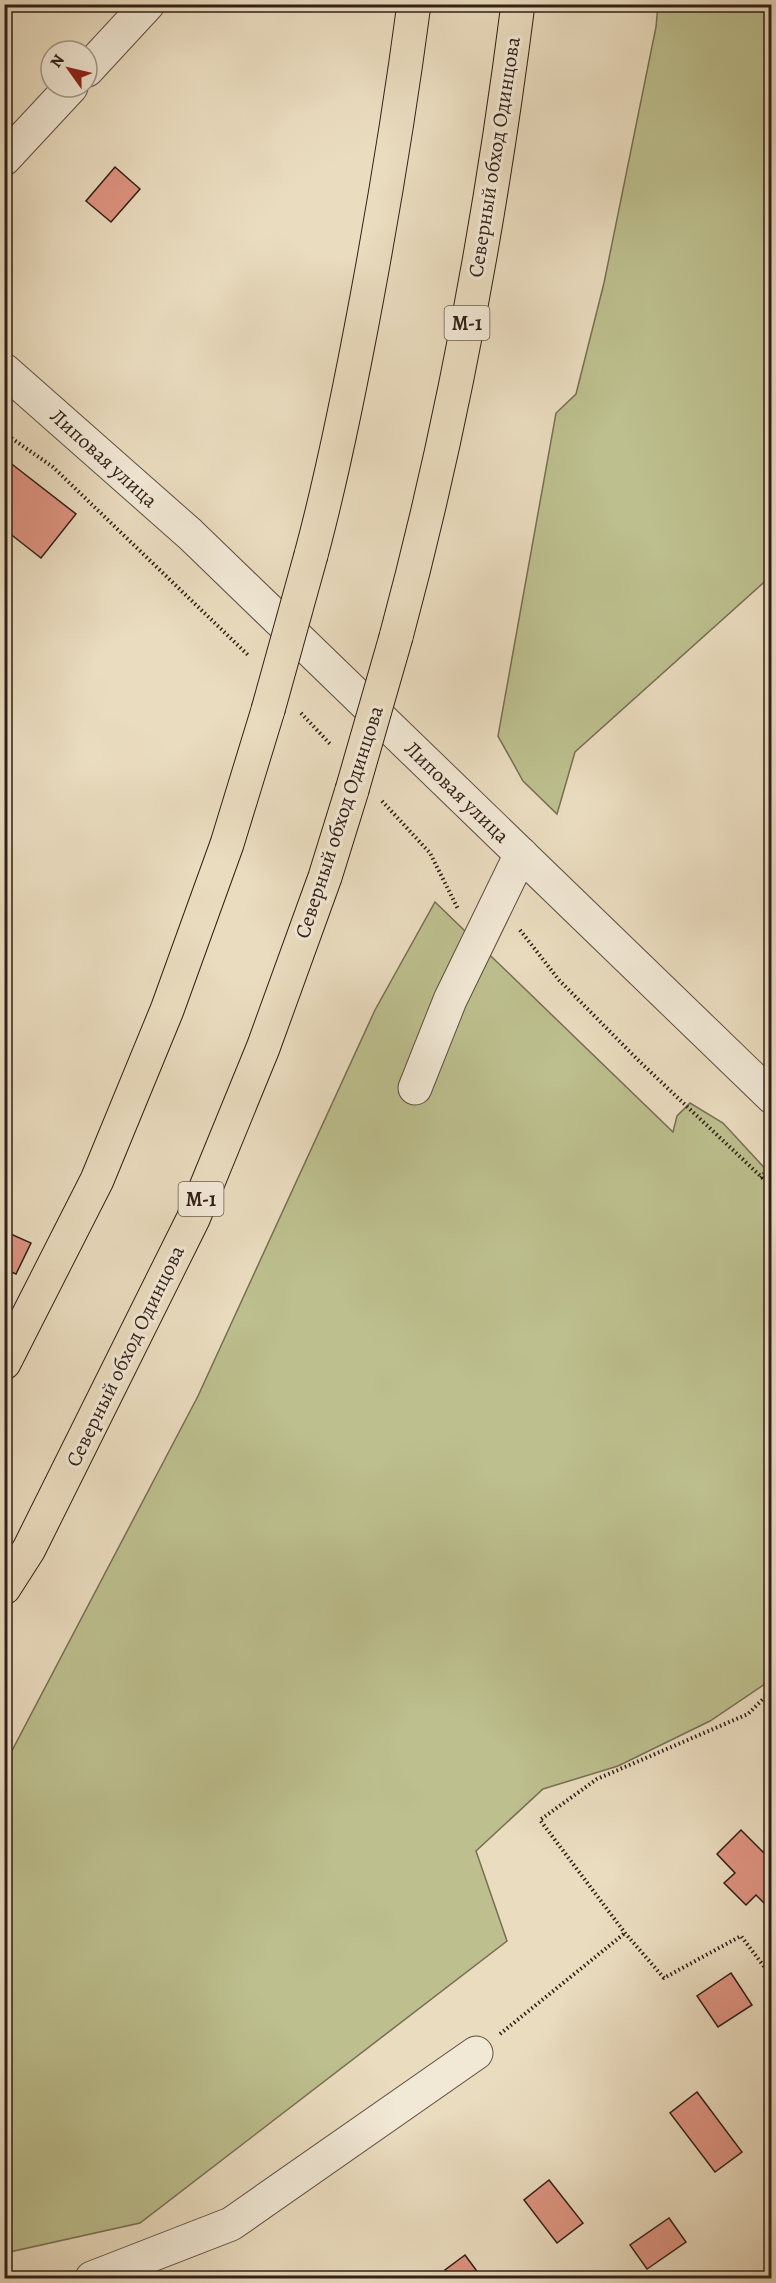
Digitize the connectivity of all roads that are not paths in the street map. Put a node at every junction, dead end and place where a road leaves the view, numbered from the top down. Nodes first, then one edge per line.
1 (148, 4) edge
2 (414, 4) edge
3 (518, 4) edge
4 (99, 57) edge
5 (60, 99) edge
6 (4, 159) edge
7 (4, 370) edge
8 (521, 854) junction
9 (415, 1088) dead end
10 (771, 1097) edge
11 (4, 1363) edge
12 (4, 1588) edge
13 (476, 2053) road end
14 (92, 2278) edge

1 - 4 street
2 - 11 highway, bridge
3 - 12 highway, Северный обход Одинцова / М-1, bridge
5 - 6 street
7 - 8 street, Липовая улица
8 - 9 street
8 - 10 street, Липовая улица
13 - 14 street

